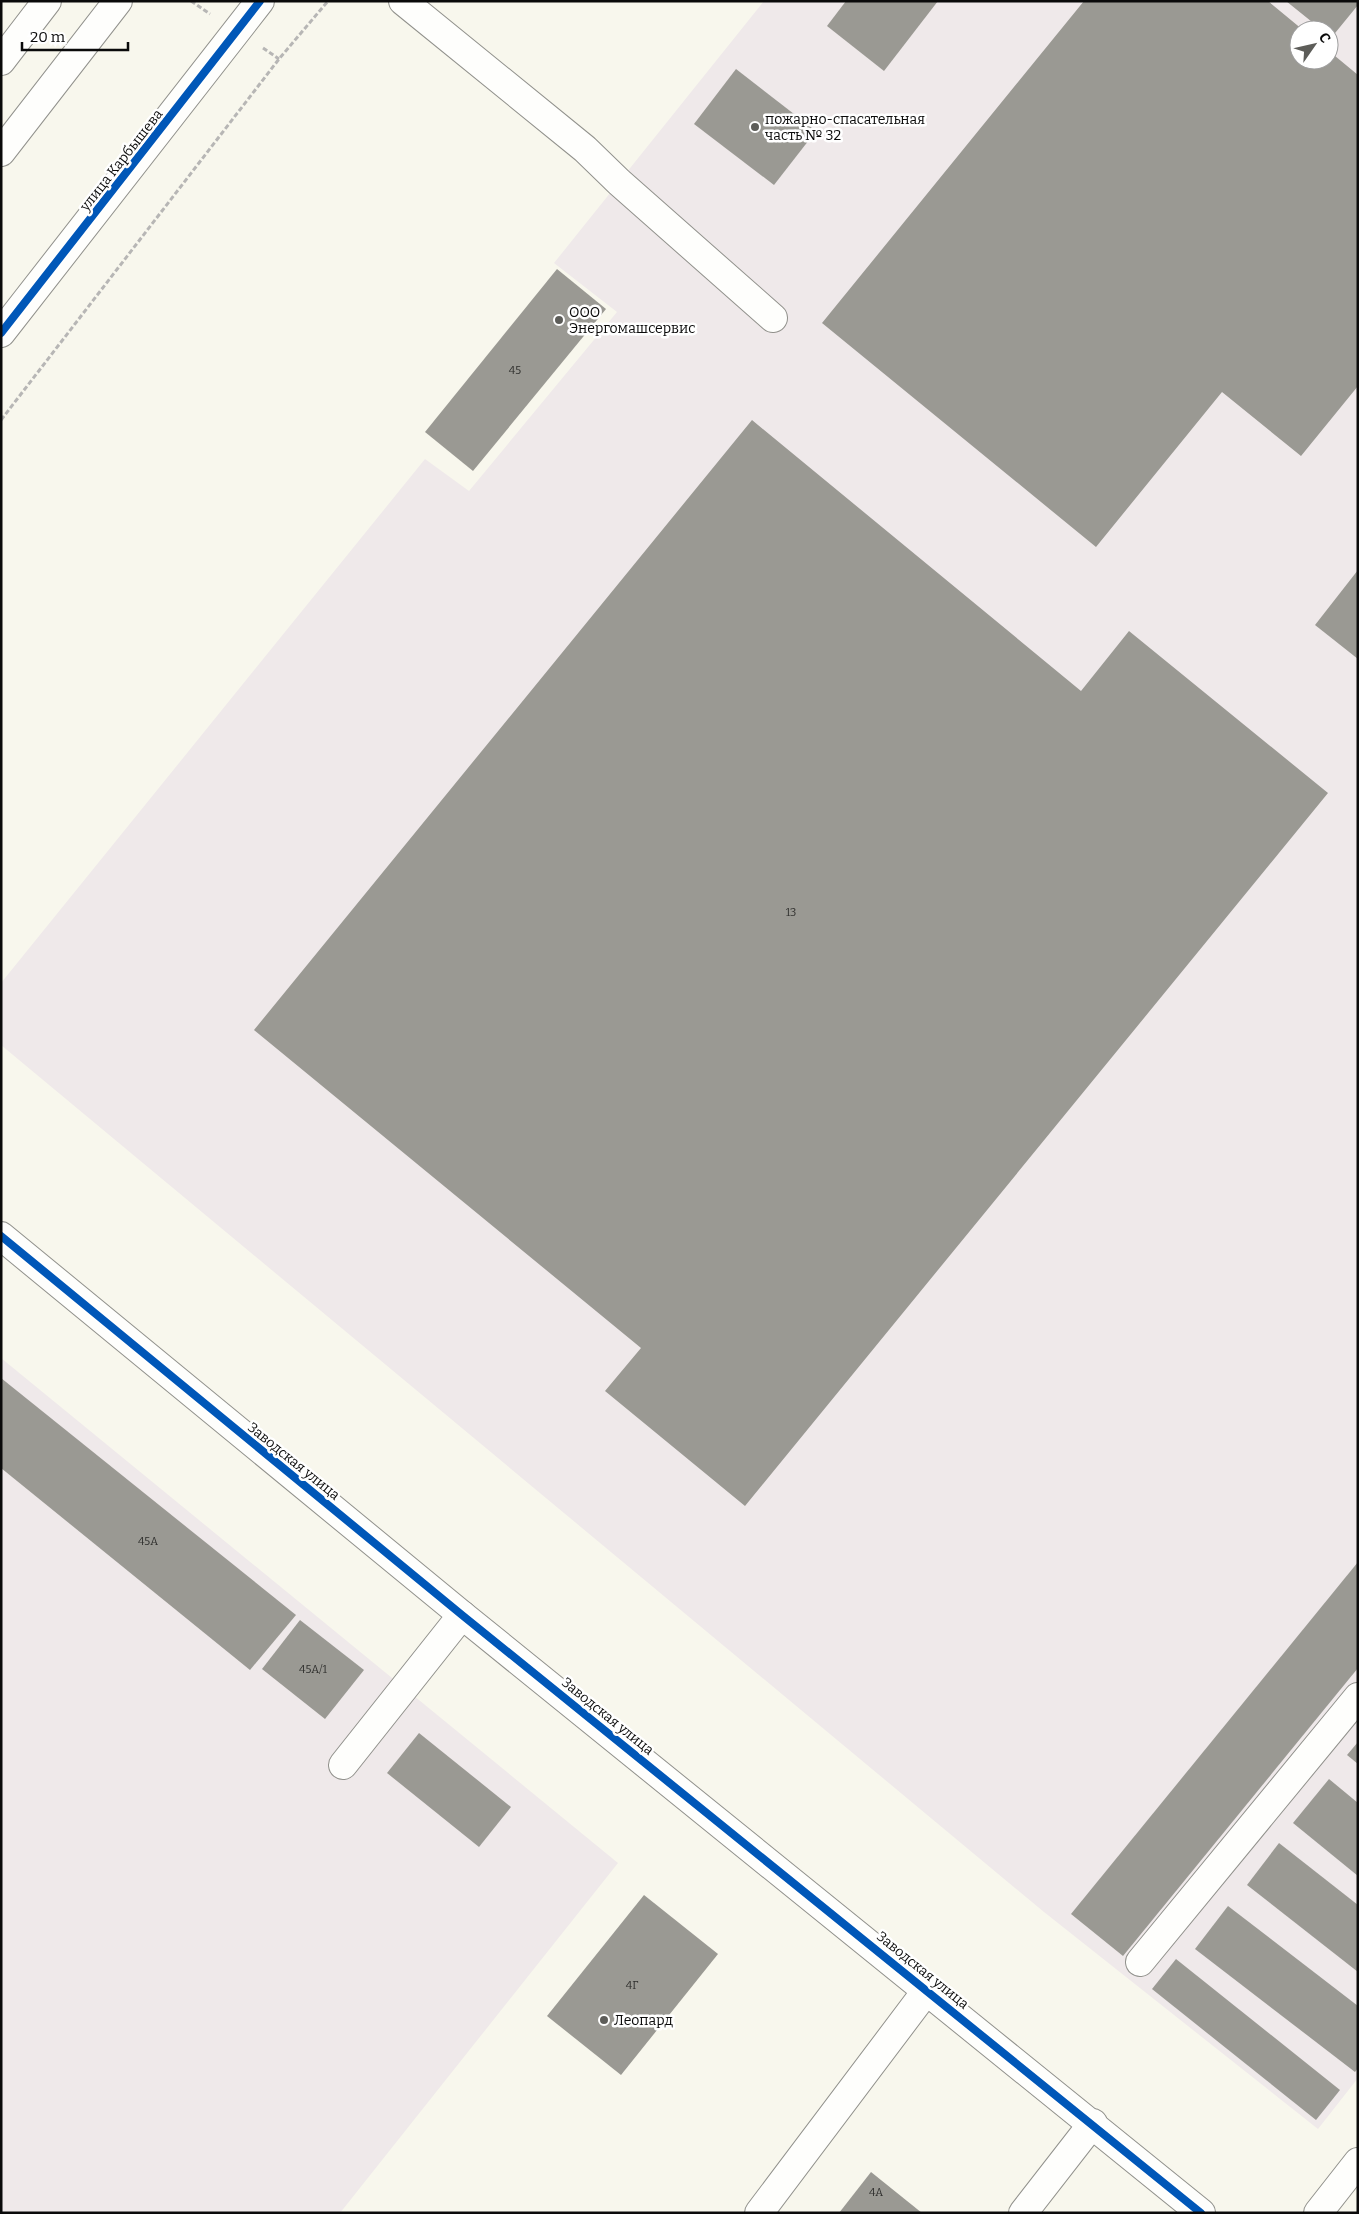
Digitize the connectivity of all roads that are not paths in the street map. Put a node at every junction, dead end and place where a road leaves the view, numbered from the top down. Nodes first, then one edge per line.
1 (47, 1) edge
2 (118, 1) edge
3 (260, 1) edge
4 (403, 1) edge
5 (1, 61) edge
6 (1, 152) edge
7 (773, 318) dead end
8 (1, 334) edge
9 (1, 1236) edge
10 (462, 1615) junction
11 (1358, 1697) edge
12 (343, 1765) dead end
13 (1140, 1962) dead end
14 (927, 1990) junction
15 (1092, 2123) junction
16 (1358, 2162) edge
17 (759, 2213) edge
18 (1022, 2213) edge
19 (1201, 2213) edge
20 (1318, 2213) edge

1 - 5 street
2 - 6 street
3 - 8 street, улица Карбышева
4 - 7 street
9 - 10 street, Заводская улица
10 - 12 street
10 - 14 street, Заводская улица
11 - 13 street
14 - 15 street, Заводская улица
14 - 17 street
15 - 18 street
15 - 19 street, Заводская улица
16 - 20 street

